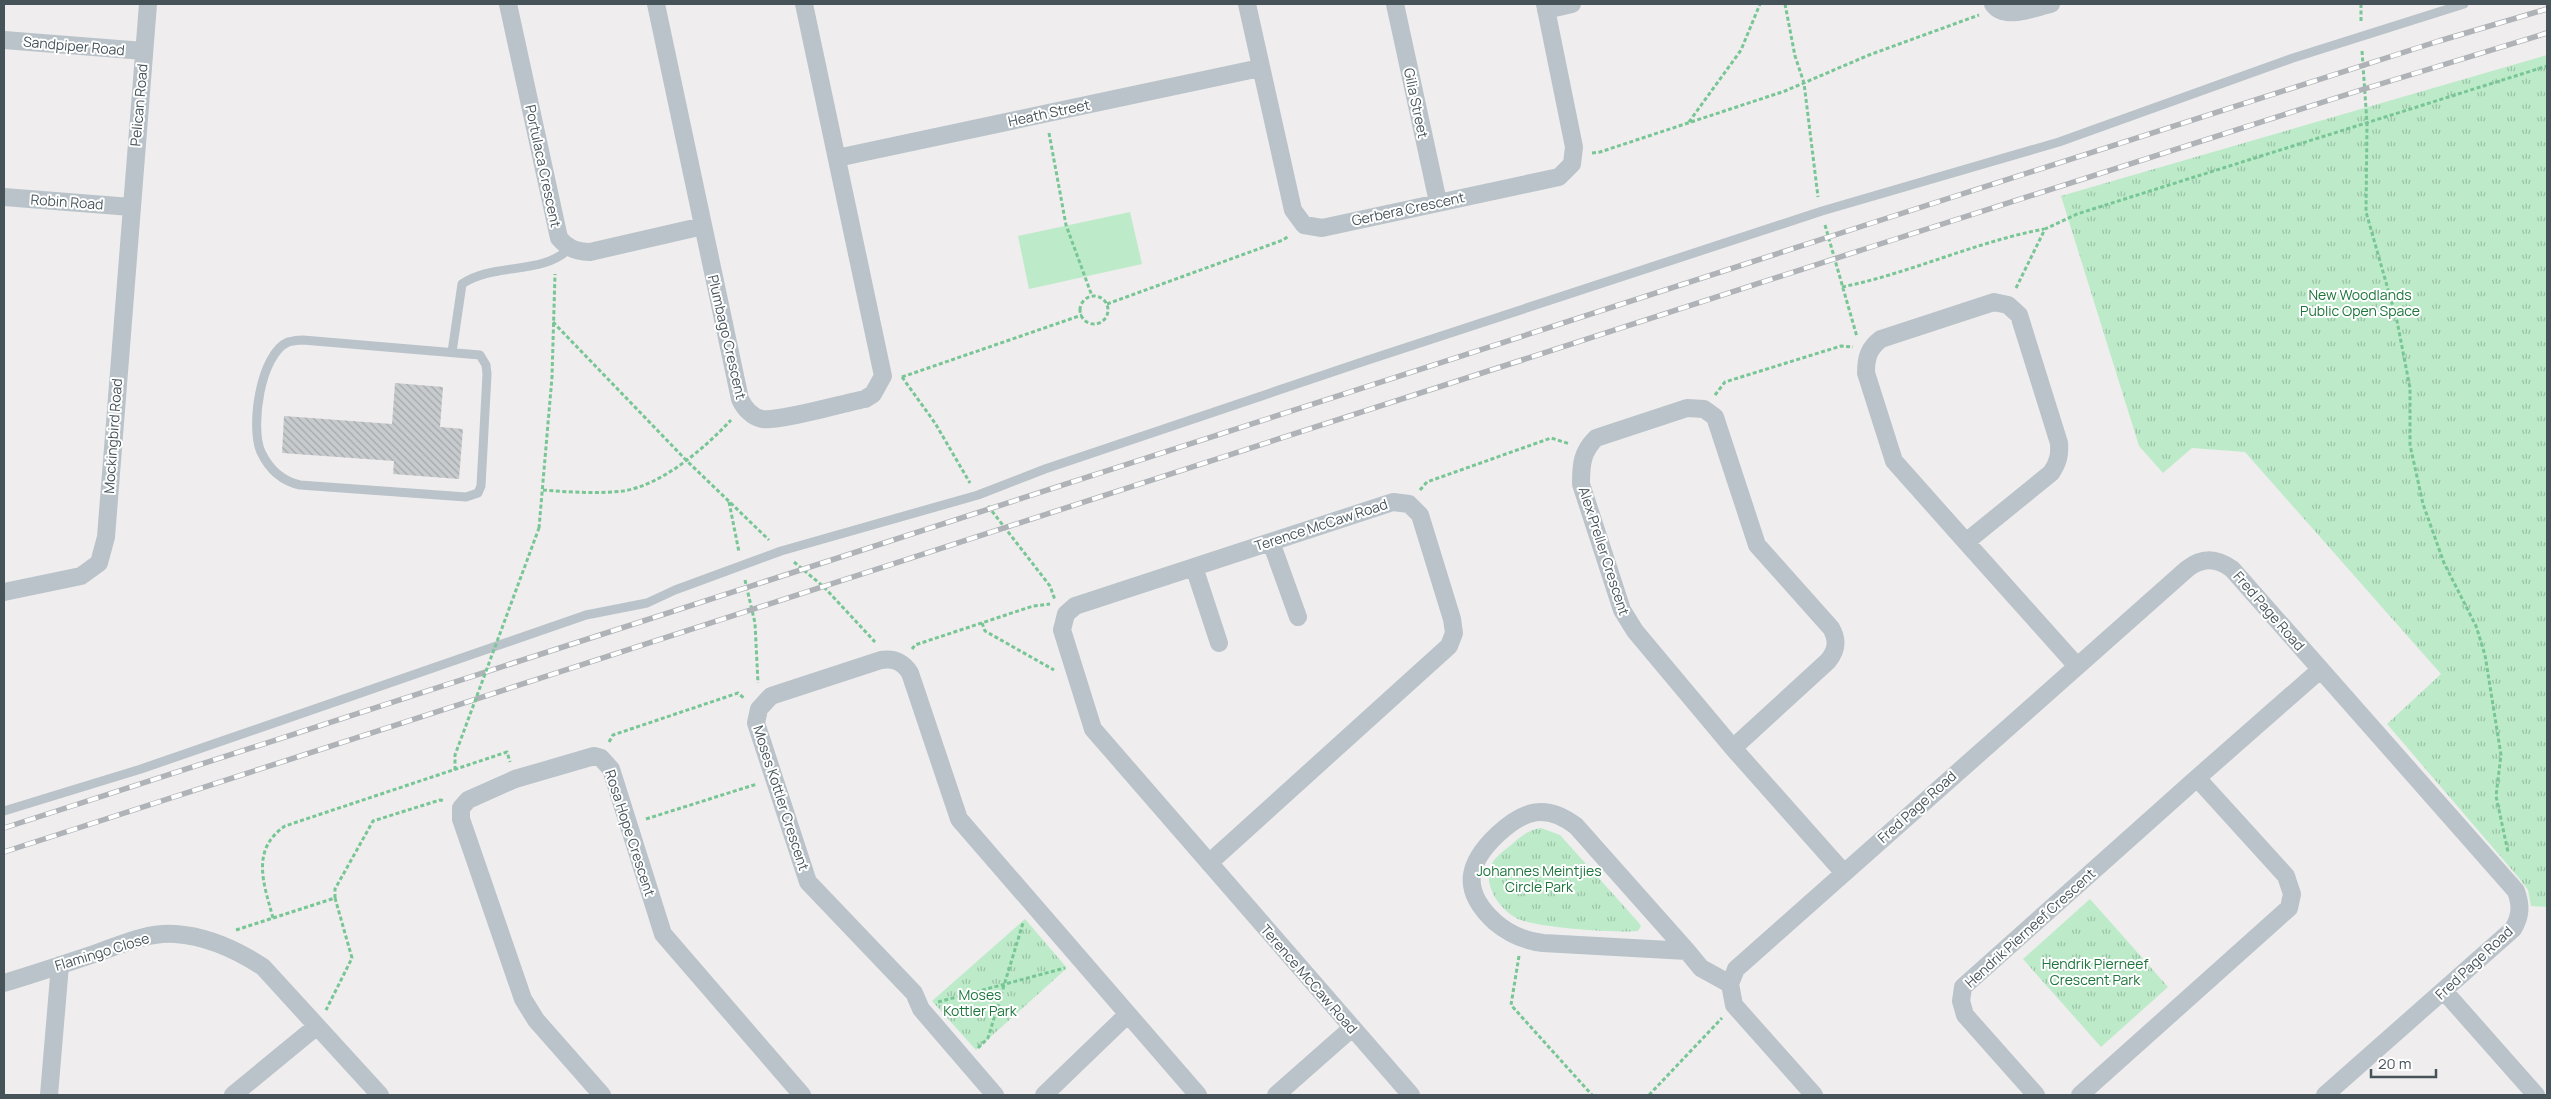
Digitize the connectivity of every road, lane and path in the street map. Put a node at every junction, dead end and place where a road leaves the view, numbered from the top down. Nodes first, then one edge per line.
1 (148, 4) edge
2 (508, 4) edge
3 (656, 4) edge
4 (807, 4) edge
5 (1247, 4) edge
6 (1395, 4) edge
7 (1572, 4) edge
8 (1760, 4) edge
9 (1785, 4) edge
10 (2052, 4) edge
11 (2361, 4) edge
12 (2464, 4) edge
13 (1994, 5) edge
14 (1545, 7) edge
15 (2361, 37) junction
16 (4, 40) edge
17 (144, 51) junction
18 (2547, 66) edge
19 (1260, 68) junction
20 (1804, 83) junction
21 (1689, 123) junction
22 (2367, 123) junction
23 (1048, 125) dead end
24 (1574, 147) junction
25 (837, 158) junction
26 (4, 197) edge
27 (1438, 202) junction
28 (131, 207) junction
29 (1822, 211) junction
30 (704, 226) junction
31 (2045, 229) junction
32 (1283, 240) dead end
33 (570, 248) junction
34 (555, 260) junction
35 (1842, 287) junction
36 (1092, 296) junction
37 (1107, 304) junction
38 (2008, 305) junction
39 (1082, 316) junction
40 (553, 322) junction
41 (1863, 350) junction
42 (452, 352) junction
43 (902, 377) dead end
44 (743, 405) junction
45 (1704, 409) junction
46 (1585, 448) junction
47 (685, 459) junction
48 (543, 490) junction
49 (728, 500) junction
50 (1409, 504) junction
51 (1271, 542) junction
52 (1966, 542) junction
53 (781, 551) junction
54 (742, 565) junction
55 (1194, 567) junction
56 (4, 592) edge
57 (1056, 604) dead end
58 (1298, 617) dead end
59 (982, 623) junction
60 (1219, 643) dead end
61 (901, 663) junction
62 (2076, 665) junction
63 (2320, 670) junction
64 (1075, 672) junction
65 (759, 709) junction
66 (1733, 748) junction
67 (507, 752) dead end
68 (601, 758) junction
69 (455, 770) junction
70 (2197, 778) junction
71 (763, 783) dead end
72 (440, 800) dead end
73 (4, 811) edge
74 (643, 820) dead end
75 (1209, 863) junction
76 (1844, 873) junction
77 (2500, 873) junction
78 (335, 898) junction
79 (1036, 909) junction
80 (273, 918) junction
81 (229, 932) dead end
82 (1522, 939) junction
83 (1687, 951) junction
84 (1080, 959) junction
85 (60, 966) junction
86 (4, 983) edge
87 (1006, 984) junction
88 (1730, 984) junction
89 (2444, 991) junction
90 (1734, 1005) junction
91 (921, 1009) junction
92 (1128, 1014) junction
93 (321, 1020) junction
94 (1352, 1028) junction
95 (966, 1061) junction
96 (49, 1095) edge
97 (233, 1095) edge
98 (380, 1095) edge
99 (602, 1095) edge
100 (802, 1095) edge
101 (995, 1095) edge
102 (1044, 1095) edge
103 (1198, 1095) edge
104 (1276, 1095) edge
105 (1411, 1095) edge
106 (1592, 1095) edge
107 (1648, 1095) edge
108 (1814, 1095) edge
109 (2036, 1095) edge
110 (2080, 1095) edge
111 (2325, 1095) edge
112 (2536, 1095) edge

1 - 17 street, Pelican Road
2 - 33 street, Portulaca Crescent
3 - 30 street, Plumbago Crescent
4 - 25 street, Plumbago Crescent
5 - 19 street, Gerbera Crescent
6 - 27 street, Gilia Street
7 - 14 street
8 - 21 path
9 - 20 path
10 - 13 street
11 - 15 path
12 - 15 lane
13 - 20 path
14 - 24 street
15 - 22 path
15 - 29 lane
16 - 17 street, Sandpiper Road
17 - 28 street, Pelican Road
18 - 22 path
19 - 25 street, Heath Street
19 - 27 street, Gerbera Crescent
20 - 21 path
20 - 29 path
21 - 24 path
22 - 31 path
22 - 77 path
23 - 36 path
24 - 27 street, Gerbera Crescent
25 - 44 street, Plumbago Crescent
26 - 28 street, Robin Road
28 - 56 street, Mockingbird Road
29 - 35 path
29 - 53 lane
30 - 33 street
30 - 44 street, Plumbago Crescent
31 - 35 path
31 - 38 path
32 - 37 path
33 - 34 lane
34 - 40 path
34 - 42 lane
35 - 41 path
36 - 37 path
36 - 39 path
37 - 39 path
38 - 41 street
38 - 52 street
39 - 43 path
40 - 47 path
40 - 48 path
41 - 45 path
41 - 52 street
42 - 42 lane
44 - 47 path
45 - 46 street
45 - 66 street
46 - 50 path
46 - 66 street, Alex Preller Crescent
47 - 48 path
47 - 49 path
48 - 69 path, bridge
49 - 53 path
49 - 54 path
50 - 51 street, Terence McCaw Road
50 - 75 street
51 - 55 street, Terence McCaw Road
51 - 58 street
52 - 62 street
53 - 54 lane
53 - 61 path
54 - 65 path
54 - 73 lane
55 - 60 street
55 - 64 street, Terence McCaw Road
57 - 59 path
59 - 61 path
59 - 64 path
61 - 65 street, Moses Kottler Crescent
61 - 79 street
62 - 63 street, Fred Page Road
62 - 76 street, Fred Page Road
63 - 70 street, Hendrik Pierneef Crescent
63 - 77 street, Fred Page Road
64 - 75 street, Terence McCaw Road
65 - 68 path
65 - 91 street, Moses Kottler Crescent
66 - 76 street, Alex Preller Crescent
67 - 69 path
68 - 99 street, Rosa Hope Crescent
68 - 100 street, Rosa Hope Crescent
69 - 80 path
70 - 109 street, Hendrik Pierneef Crescent
70 - 110 street
71 - 74 path
72 - 78 path
75 - 94 street, Terence McCaw Road
76 - 88 street, Fred Page Road
77 - 89 street, Fred Page Road
78 - 80 path
78 - 93 path
79 - 84 street
79 - 87 path
80 - 81 path
82 - 83 street
82 - 83 street
82 - 106 path
83 - 88 street
84 - 87 path
84 - 92 street
85 - 86 street, Flamingo Close
85 - 93 street, Flamingo Close
85 - 96 street
87 - 91 path
87 - 95 path
88 - 90 street
89 - 111 street, Fred Page Road
89 - 112 street
90 - 107 path
90 - 108 street
91 - 95 street, Moses Kottler Crescent
92 - 102 street
92 - 103 street
93 - 97 street
93 - 98 street, Flamingo Close
94 - 104 street
94 - 105 street, Terence McCaw Road
95 - 101 street, Moses Kottler Crescent

